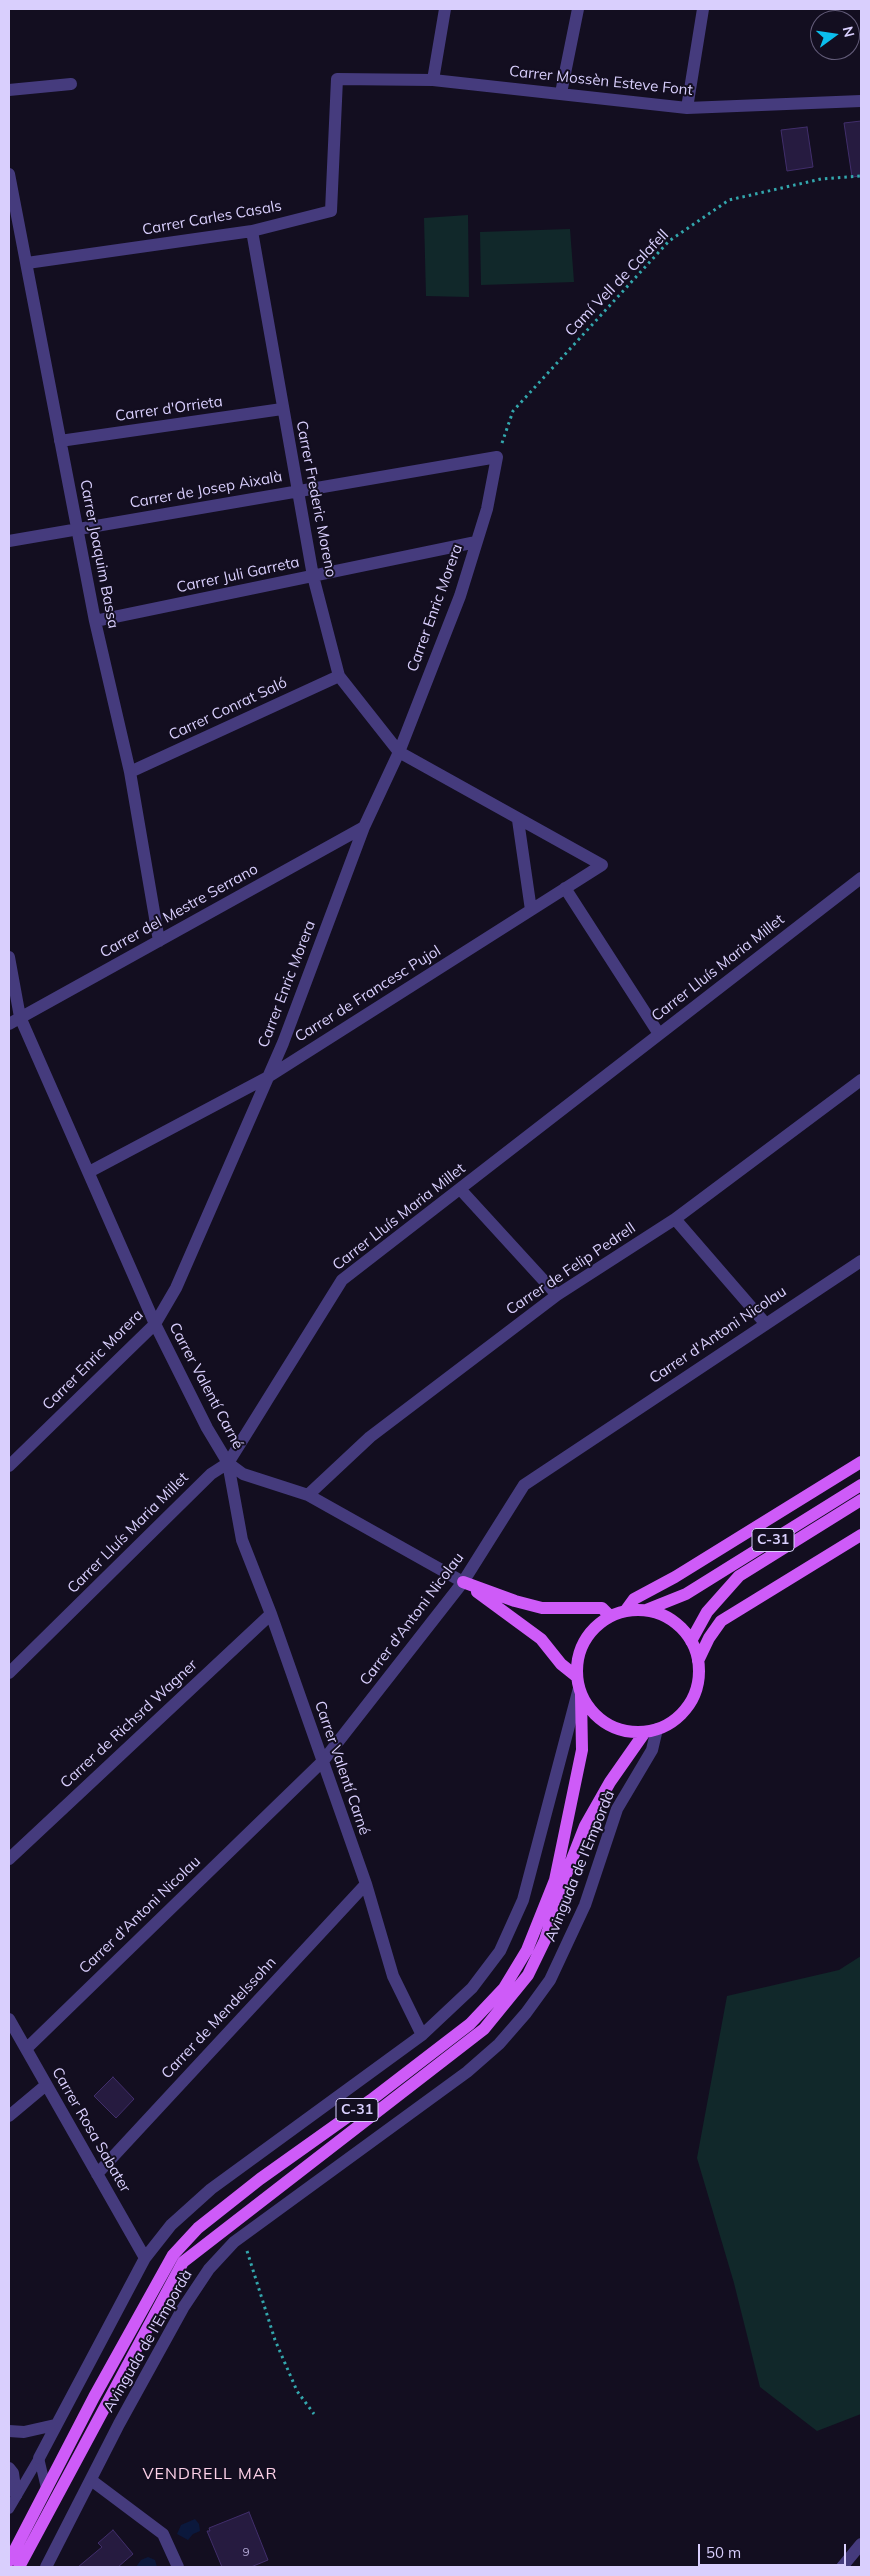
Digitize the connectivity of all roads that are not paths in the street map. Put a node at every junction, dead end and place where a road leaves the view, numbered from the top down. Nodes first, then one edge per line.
1 (444, 9) edge
2 (578, 9) edge
3 (703, 9) edge
4 (337, 79) joint
5 (433, 80) junction
6 (70, 84) dead end
7 (9, 90) edge
8 (561, 93) junction
9 (861, 101) edge
10 (687, 108) junction
11 (9, 174) edge
12 (252, 231) junction
13 (27, 263) junction
14 (282, 409) junction
15 (60, 440) junction
16 (497, 457) joint
17 (298, 491) junction
18 (77, 529) junction
19 (9, 541) edge
20 (476, 542) junction
21 (313, 576) junction
22 (96, 621) junction
23 (339, 676) junction
24 (399, 752) junction
25 (130, 772) junction
26 (518, 820) junction
27 (364, 827) junction
28 (861, 878) edge
29 (565, 888) junction
30 (531, 910) junction
31 (159, 941) junction
32 (9, 957) edge
33 (20, 1017) junction
34 (9, 1024) edge
35 (659, 1034) junction
36 (268, 1077) junction
37 (861, 1080) edge
38 (89, 1172) junction
39 (460, 1190) junction
40 (675, 1219) junction
41 (861, 1261) edge
42 (557, 1295) junction
43 (765, 1323) junction
44 (155, 1324) junction
45 (861, 1462) edge
46 (228, 1463) junction
47 (9, 1465) edge
48 (861, 1486) edge
49 (308, 1495) junction
50 (861, 1500) edge
51 (861, 1535) edge
52 (463, 1582) junction
53 (626, 1610) junction
54 (646, 1610) junction
55 (271, 1614) junction
56 (610, 1616) junction
57 (691, 1641) junction
58 (698, 1661) junction
59 (9, 1673) edge
60 (579, 1686) junction
61 (651, 1730) junction
62 (323, 1761) junction
63 (9, 1859) edge
64 (366, 1884) junction
65 (9, 2019) edge
66 (422, 2035) junction
67 (26, 2049) junction
68 (46, 2085) junction
69 (9, 2116) edge
70 (97, 2174) junction
71 (145, 2258) junction
72 (55, 2425) junction
73 (9, 2432) edge
74 (39, 2458) junction
75 (9, 2468) edge
76 (91, 2480) junction
77 (46, 2488) junction
78 (16, 2494) junction
79 (9, 2509) edge
80 (861, 2544) edge
81 (9, 2561) edge
82 (19, 2567) edge
83 (46, 2567) edge
84 (178, 2567) edge
85 (842, 2567) edge

1 - 5 street
2 - 8 street
3 - 10 street
4 - 5 street, Carrer Mossèn Esteve Font
4 - 12 street, Carrer Carles Casals
5 - 8 street, Carrer Mossèn Esteve Font
6 - 7 street
8 - 10 street, Carrer Mossèn Esteve Font
9 - 10 street, Carrer Mossèn Esteve Font
11 - 13 street, Carrer Joaquim Bassa
12 - 13 street, Carrer Carles Casals
12 - 14 street, Carrer Frederic Moreno
13 - 15 street, Carrer Joaquim Bassa
14 - 15 street, Carrer d'Orrieta
14 - 17 street, Carrer Frederic Moreno
15 - 18 street, Carrer Joaquim Bassa
16 - 17 street, Carrer de Josep Aixalà
16 - 20 street, Carrer Enric Morera
17 - 18 street, Carrer de Josep Aixalà
17 - 21 street, Carrer Frederic Moreno
18 - 19 street, Carrer de Josep Aixalà
18 - 22 street, Carrer Joaquim Bassa
20 - 21 street, Carrer Juli Garreta
20 - 24 street, Carrer Enric Morera
21 - 22 street, Carrer Juli Garreta
21 - 23 street, Carrer Frederic Moreno
22 - 25 street, Carrer Joaquim Bassa
23 - 24 street, Carrer Frederic Moreno
23 - 25 street, Carrer Conrat Saló
24 - 26 street, Carrer de Francesc Pujol
24 - 27 street, Carrer Enric Morera
25 - 31 street, Carrer Joaquim Bassa
26 - 29 street, Carrer de Francesc Pujol
26 - 30 street
27 - 31 street, Carrer del Mestre Serrano
27 - 36 street, Carrer Enric Morera
28 - 35 street, Carrer Lluís Maria Millet
29 - 30 street, Carrer de Francesc Pujol
29 - 35 street
30 - 36 street, Carrer de Francesc Pujol
31 - 33 street, Carrer del Mestre Serrano
32 - 33 street, Carrer Valentí Carné
33 - 34 street, Carrer del Mestre Serrano
33 - 38 street, Carrer Valentí Carné
35 - 39 street, Carrer Lluís Maria Millet
36 - 38 street, Carrer de Francesc Pujol
36 - 44 street, Carrer Enric Morera
37 - 40 street, Carrer de Felip Pedrell
38 - 44 street, Carrer Valentí Carné
39 - 42 street
39 - 46 street, Carrer Lluís Maria Millet
40 - 42 street, Carrer de Felip Pedrell
40 - 43 street
41 - 43 street, Carrer d'Antoni Nicolau
42 - 49 street, Carrer de Felip Pedrell
43 - 52 street, Carrer d'Antoni Nicolau
44 - 46 street, Carrer Valentí Carné
44 - 47 street, Carrer Enric Morera
45 - 53 main road
46 - 49 street
46 - 55 street, Carrer Valentí Carné
46 - 59 street, Carrer Lluís Maria Millet
48 - 54 main road, C-31
49 - 52 street
50 - 57 main road, C-31
51 - 58 main road
52 - 56 main road
52 - 60 main road
52 - 62 street, Carrer d'Antoni Nicolau
53 - 54 main road, C-31
53 - 56 main road, C-31
54 - 57 main road, C-31
55 - 62 street, Carrer Valentí Carné
55 - 63 street, Carrer de Richsrd Wagner
56 - 60 main road, C-31
57 - 58 main road, C-31
58 - 61 main road, C-31
60 - 61 main road
60 - 66 street
60 - 77 main road, C-31
61 - 76 street, Avinguda de l'Empordà
61 - 82 main road, C-31
62 - 64 street, Carrer Valentí Carné
62 - 67 street, Carrer d'Antoni Nicolau
64 - 66 street, Carrer Valentí Carné
64 - 70 street, Carrer de Mendelssohn
65 - 67 street, Carrer Rosa Sabater
66 - 71 street
67 - 68 street, Carrer Rosa Sabater
68 - 69 street
68 - 70 street, Carrer Rosa Sabater
70 - 71 street, Carrer Rosa Sabater
71 - 72 street
72 - 73 street
72 - 74 street
74 - 77 lane
74 - 78 lane
75 - 78 street
76 - 83 street, Avinguda de l'Empordà
76 - 84 street
77 - 81 main road, C-31
78 - 79 lane
80 - 85 street

